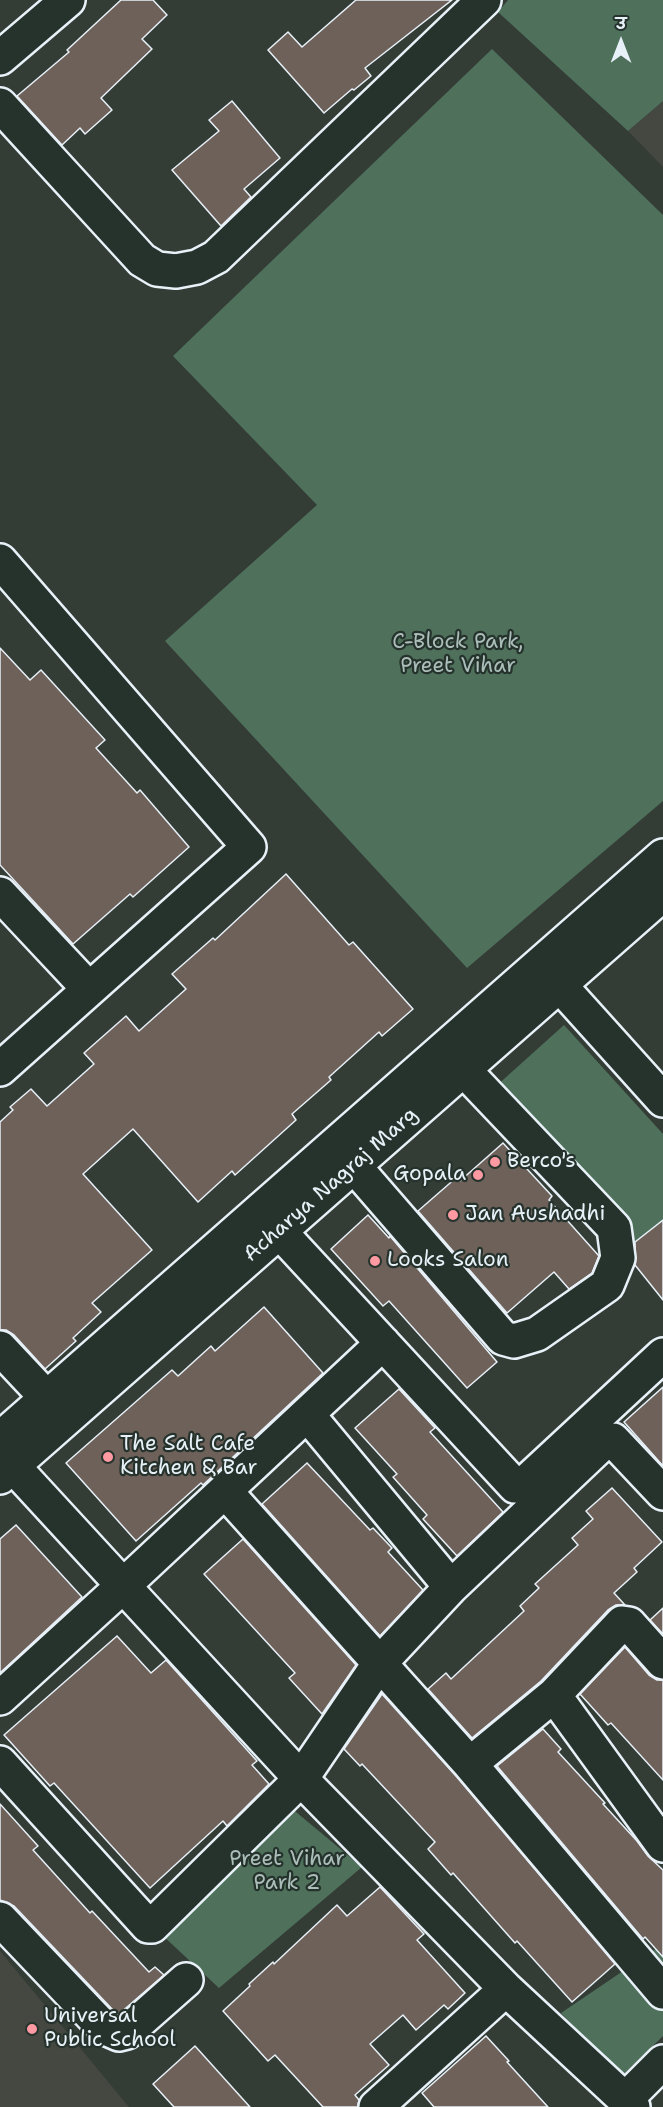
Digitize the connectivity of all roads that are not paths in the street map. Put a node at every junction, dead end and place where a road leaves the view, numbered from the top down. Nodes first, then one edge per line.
1 (68, 0) edge
2 (484, 0) edge
3 (0, 58) edge
4 (0, 105) edge
5 (0, 561) edge
6 (663, 856) edge
7 (0, 894) edge
8 (663, 894) edge
9 (550, 974) junction
10 (89, 989) junction
11 (0, 1069) edge
12 (463, 1069) junction
13 (663, 1100) edge
14 (354, 1166) junction
15 (271, 1220) junction
16 (383, 1343) junction
17 (0, 1348) edge
18 (663, 1355) edge
19 (46, 1397) junction
20 (307, 1414) junction
21 (3, 1459) edge
22 (225, 1491) junction
23 (663, 1493) edge
24 (124, 1585) junction
25 (451, 1587) junction
26 (663, 1662) edge
27 (380, 1664) junction
28 (554, 1695) junction
29 (0, 1698) edge
30 (0, 1763) edge
31 (470, 1764) junction
32 (301, 1779) junction
33 (663, 1845) edge
34 (0, 1919) edge
35 (186, 1980) dead end
36 (506, 1989) junction
37 (663, 1992) edge
38 (663, 2062) edge
39 (395, 2101) edge
40 (629, 2103) edge

1 - 3 street
2 - 4 street
5 - 10 street
6 - 9 street, Acharya Nagraj Marg
7 - 10 street
8 - 9 street, Acharya Nagraj Marg
9 - 12 street, Acharya Nagraj Marg
9 - 13 street
9 - 15 street, Acharya Nagraj Marg
10 - 11 street
12 - 14 street, Acharya Nagraj Marg
12 - 14 street
14 - 15 street, Acharya Nagraj Marg
15 - 16 street
15 - 19 street, Acharya Nagraj Marg
15 - 21 street, Acharya Nagraj Marg
16 - 18 street
16 - 20 street
17 - 19 street
19 - 21 street, Acharya Nagraj Marg
20 - 22 street
20 - 25 street
21 - 24 street
22 - 24 street
22 - 27 street
23 - 25 street
24 - 29 street
24 - 32 street
25 - 27 street
26 - 28 street
27 - 31 street
27 - 32 street
28 - 31 street
28 - 33 street
30 - 32 street
31 - 37 street
32 - 36 street
34 - 35 street
36 - 39 street
36 - 40 street
38 - 40 street

